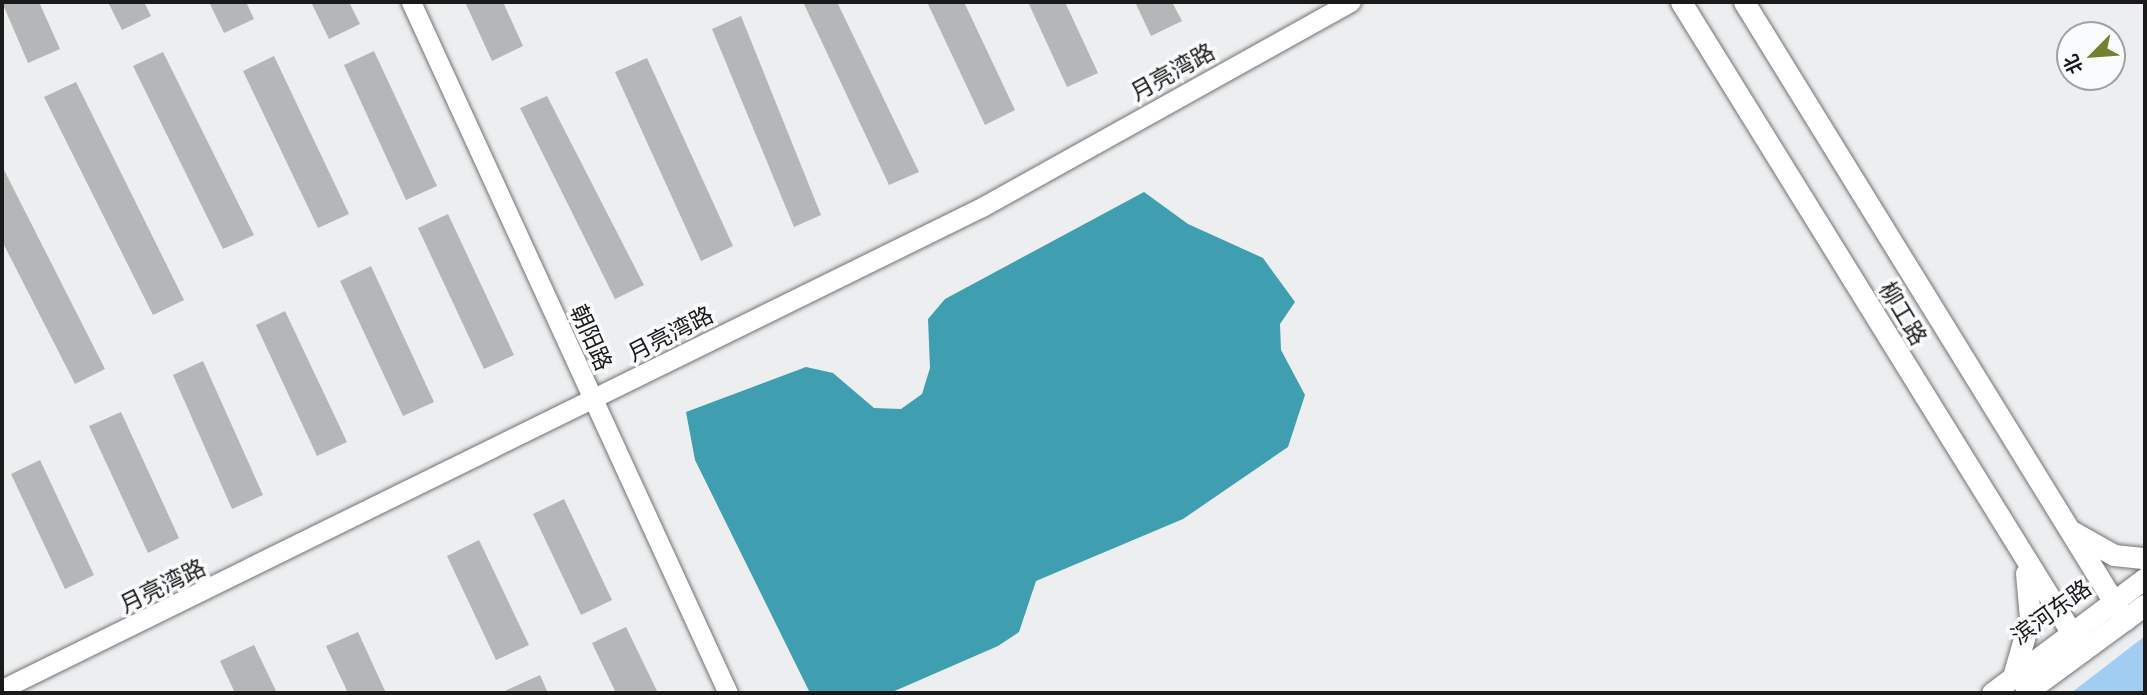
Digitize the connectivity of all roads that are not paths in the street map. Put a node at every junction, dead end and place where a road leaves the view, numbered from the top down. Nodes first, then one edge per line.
1 (411, 2) edge
2 (1350, 2) edge
3 (1681, 2) edge
4 (1744, 2) edge
5 (592, 402) junction
6 (2059, 516) junction
7 (2145, 558) edge
8 (2022, 561) junction
9 (2145, 578) edge
10 (2113, 601) junction
11 (2145, 605) edge
12 (2125, 620) junction
13 (2070, 633) junction
14 (2083, 651) junction
15 (2014, 673) junction
16 (2, 689) edge
17 (728, 693) edge
18 (1992, 693) edge
19 (2025, 693) edge

1 - 5 street, 朝阳路
2 - 5 street, 月亮湾路
3 - 8 main road, 柳工路
4 - 6 main road, 柳工路
5 - 16 street, 月亮湾路
5 - 17 street, 朝阳路
6 - 7 main road
6 - 10 main road, 柳工路
8 - 13 main road, 柳工路
8 - 15 main road
9 - 10 main road, 滨河东路
10 - 12 main road, 柳工路
10 - 13 main road, 滨河东路
11 - 12 main road
12 - 14 main road
13 - 14 main road, 柳工路
13 - 15 main road, 滨河东路
14 - 19 main road
15 - 18 main road, 滨河东路

